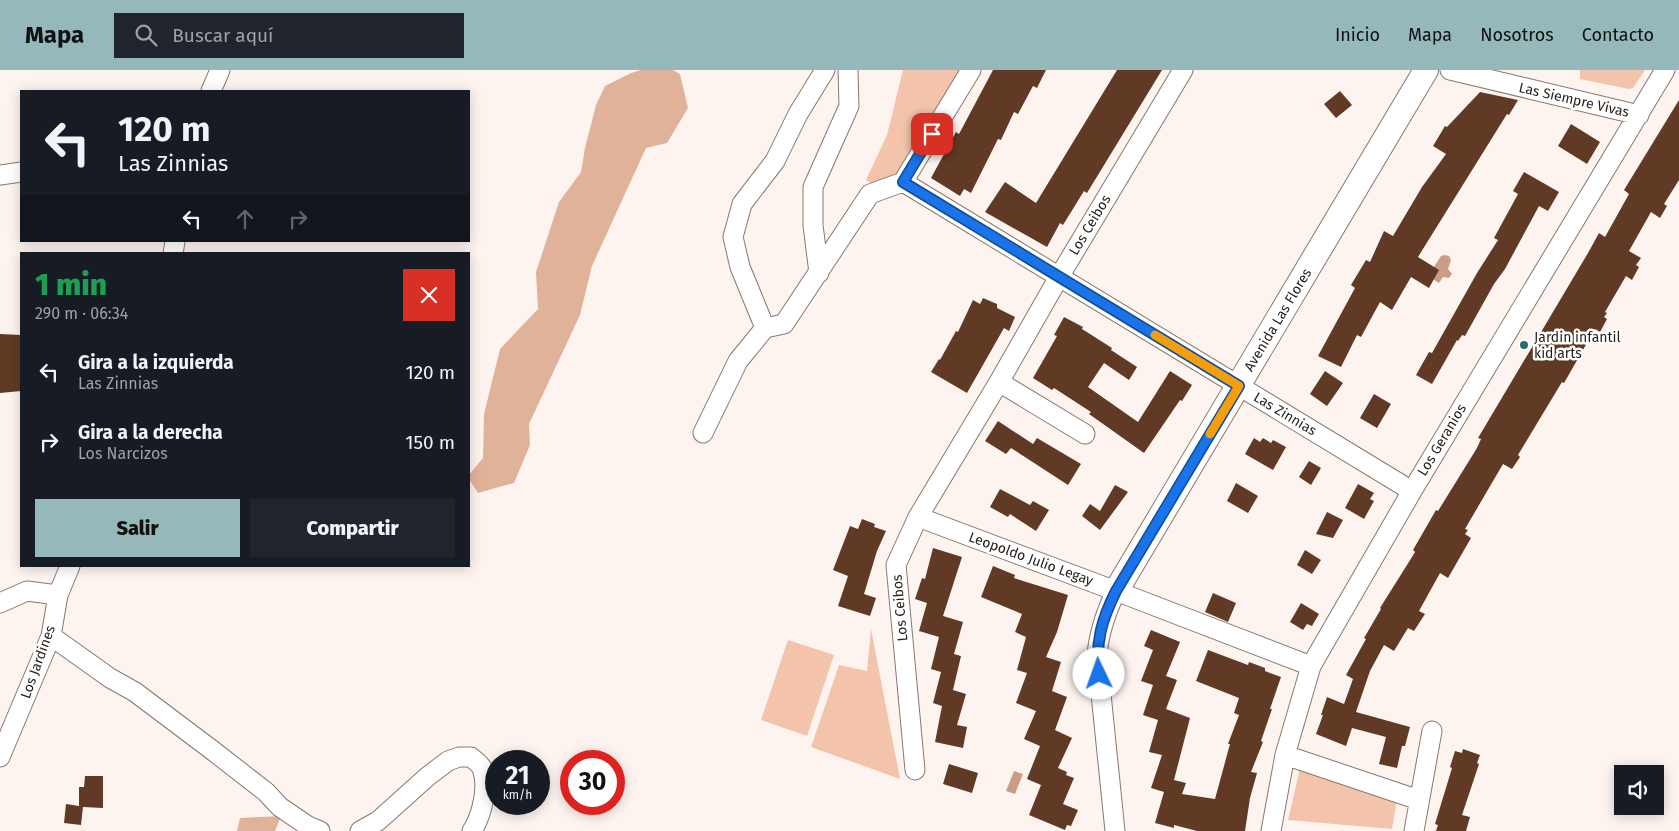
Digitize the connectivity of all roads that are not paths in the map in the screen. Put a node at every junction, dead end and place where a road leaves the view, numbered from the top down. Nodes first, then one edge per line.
1 (220, 70) edge
2 (825, 70) edge
3 (848, 70) edge
4 (971, 70) edge
5 (1182, 70) edge
6 (1426, 70) edge
7 (1450, 70) edge
8 (1665, 70) edge
9 (210, 90) edge
10 (1638, 115) junction
11 (20, 172) edge
12 (0, 175) edge
13 (903, 182) junction
14 (819, 273) junction
15 (1059, 277) junction
16 (765, 328) junction
17 (999, 382) junction
18 (1239, 386) junction
19 (703, 433) dead end
20 (1085, 434) dead end
21 (1412, 491) junction
22 (918, 517) junction
23 (70, 567) edge
24 (1116, 591) junction
25 (58, 595) junction
26 (0, 604) edge
27 (51, 636) junction
28 (1311, 666) junction
29 (1432, 731) dead end
30 (1285, 755) junction
31 (0, 757) edge
32 (915, 770) dead end
33 (1419, 800) junction
34 (320, 831) edge
35 (360, 831) edge
36 (472, 831) edge
37 (1115, 831) edge
38 (1271, 831) edge
39 (1414, 831) edge

1 - 9 street
2 - 16 street
3 - 14 street
4 - 13 street
5 - 15 street, Los Ceibos
6 - 18 street, Avenida Las Flores
7 - 10 street, Las Siempre Vivas
8 - 10 street, Los Geranios
10 - 21 street, Los Geranios
11 - 12 street
13 - 14 street
13 - 15 street, Las Zinnias
14 - 16 street
15 - 17 street, Los Ceibos
15 - 18 street, Las Zinnias
16 - 19 street
17 - 20 street
17 - 22 street, Los Ceibos
18 - 21 street, Las Zinnias
18 - 24 street, Avenida Las Flores
21 - 28 street, Los Geranios
22 - 24 street, Leopoldo Julio Legay
22 - 32 street, Los Ceibos
23 - 25 street, Los Jardines
24 - 28 street, Leopoldo Julio Legay
24 - 37 street, Avenida Las Flores
25 - 26 street
25 - 27 street, Los Jardines
27 - 31 street, Los Jardines
27 - 34 street
28 - 30 street, Los Geranios
29 - 33 street
30 - 33 street
30 - 38 street, Los Geranios
33 - 39 street
35 - 36 street

